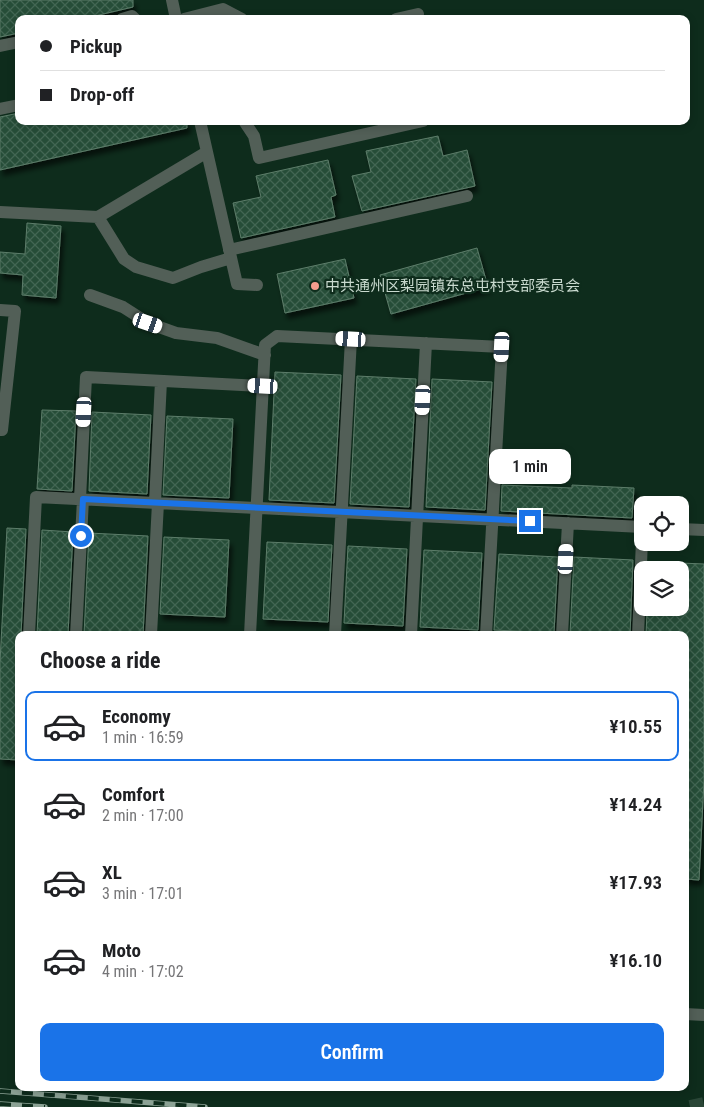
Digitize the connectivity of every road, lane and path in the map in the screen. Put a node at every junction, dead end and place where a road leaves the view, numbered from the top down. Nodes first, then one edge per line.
1 (172, 0) edge
2 (226, 5) edge
3 (418, 14) dead end
4 (175, 15) edge
5 (196, 15) edge
6 (237, 15) edge
7 (414, 15) edge
8 (15, 43) edge
9 (0, 46) edge
10 (15, 106) edge
11 (0, 109) edge
12 (201, 125) edge
13 (247, 125) edge
14 (404, 125) edge
15 (207, 152) junction
16 (467, 196) dead end
17 (0, 212) edge
18 (98, 217) junction
19 (230, 254) junction
20 (257, 284) dead end
21 (90, 295) dead end
22 (0, 310) edge
23 (351, 339) junction
24 (426, 343) junction
25 (265, 356) junction
26 (161, 381) junction
27 (263, 386) junction
28 (0, 430) edge
29 (81, 499) junction
30 (157, 502) junction
31 (257, 508) junction
32 (342, 512) junction
33 (417, 515) junction
34 (493, 519) junction
35 (568, 523) junction
36 (634, 527) edge
37 (689, 529) edge
38 (704, 530) edge
39 (642, 551) edge
40 (29, 631) edge
41 (76, 631) edge
42 (151, 631) edge
43 (250, 631) edge
44 (335, 631) edge
45 (411, 631) edge
46 (486, 631) edge
47 (562, 631) edge
48 (638, 631) edge
49 (689, 1014) edge
50 (704, 1015) edge

1 - 4 street
2 - 5 street
2 - 6 street
3 - 7 street
8 - 9 street
10 - 11 street
12 - 15 street
13 - 14 street
15 - 18 street
15 - 19 street
16 - 19 street
17 - 18 street
18 - 19 street
19 - 20 street
21 - 25 street
22 - 28 street
23 - 24 street
23 - 25 street
23 - 32 street
24 - 33 street
24 - 34 street
25 - 27 street
26 - 27 street
26 - 29 street
26 - 30 street
27 - 31 street
29 - 30 street
29 - 40 street
29 - 41 street
30 - 31 street
30 - 42 street
31 - 32 street
31 - 43 street
32 - 33 street
32 - 44 street
33 - 34 street
33 - 45 street
34 - 35 street
34 - 46 street
35 - 36 street
35 - 47 street
37 - 38 street
39 - 48 street
49 - 50 street

